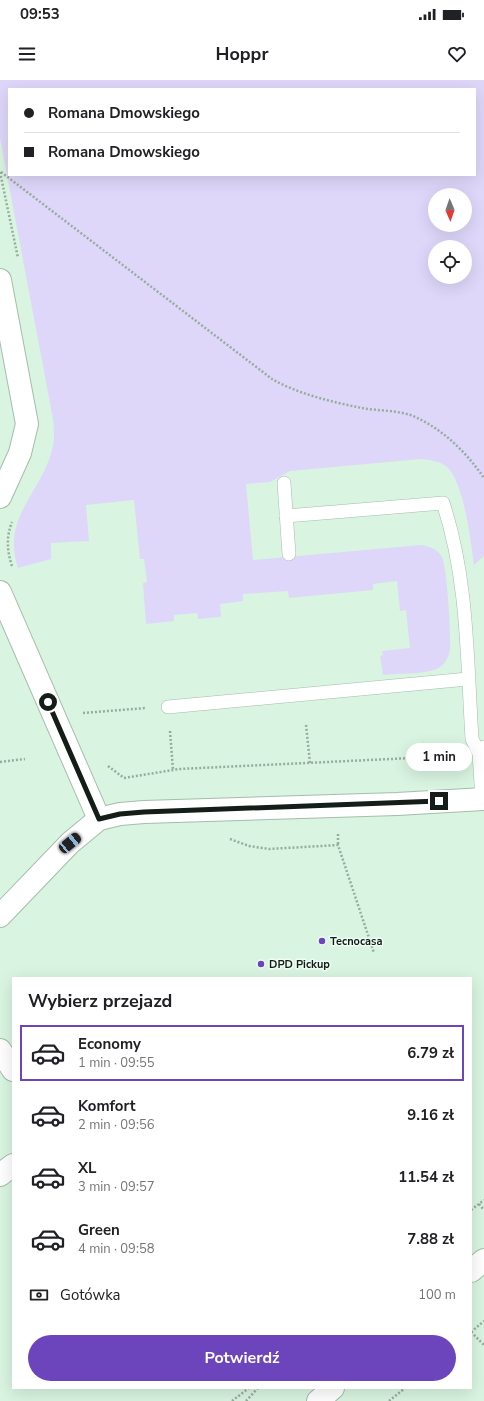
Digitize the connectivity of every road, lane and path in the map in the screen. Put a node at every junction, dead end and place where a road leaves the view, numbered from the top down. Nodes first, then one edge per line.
1 (0, 171) edge
2 (19, 265) dead end
3 (0, 280) edge
4 (484, 478) edge
5 (284, 483) dead end
6 (0, 497) edge
7 (15, 515) dead end
8 (286, 516) junction
9 (289, 554) dead end
10 (13, 569) dead end
11 (0, 592) edge
12 (6, 622) edge
13 (468, 679) junction
14 (168, 707) dead end
15 (131, 709) dead end
16 (76, 714) dead end
17 (306, 725) dead end
18 (170, 726) dead end
19 (482, 750) edge
20 (25, 759) dead end
21 (0, 762) edge
22 (310, 763) junction
23 (106, 764) dead end
24 (173, 770) junction
25 (483, 799) edge
26 (99, 819) junction
27 (224, 838) dead end
28 (0, 916) edge
29 (374, 953) dead end
30 (0, 1050) edge
31 (12, 1068) edge
32 (12, 1166) edge
33 (0, 1174) edge
34 (484, 1200) edge
35 (479, 1204) junction
36 (472, 1209) edge
37 (484, 1210) edge
38 (484, 1321) edge
39 (472, 1331) edge
40 (472, 1333) edge
41 (484, 1345) edge
42 (248, 1389) edge
43 (257, 1389) edge
44 (332, 1389) edge
45 (404, 1389) edge
46 (232, 1401) edge
47 (246, 1401) edge
48 (318, 1401) edge
49 (389, 1401) edge

1 - 2 path
1 - 4 path
3 - 6 street
5 - 8 lane
7 - 10 path
8 - 9 lane
8 - 13 lane
11 - 12 street
12 - 26 street
13 - 14 lane
13 - 19 lane
15 - 16 path
17 - 22 path
18 - 24 path
19 - 22 path
19 - 25 lane
20 - 21 path
22 - 24 path
23 - 24 path
25 - 26 street
26 - 28 street
27 - 29 path
30 - 31 street
32 - 33 street
34 - 35 path
35 - 36 path
35 - 37 path
38 - 39 path
40 - 41 path
42 - 46 path
43 - 47 path
44 - 48 street
45 - 49 path

